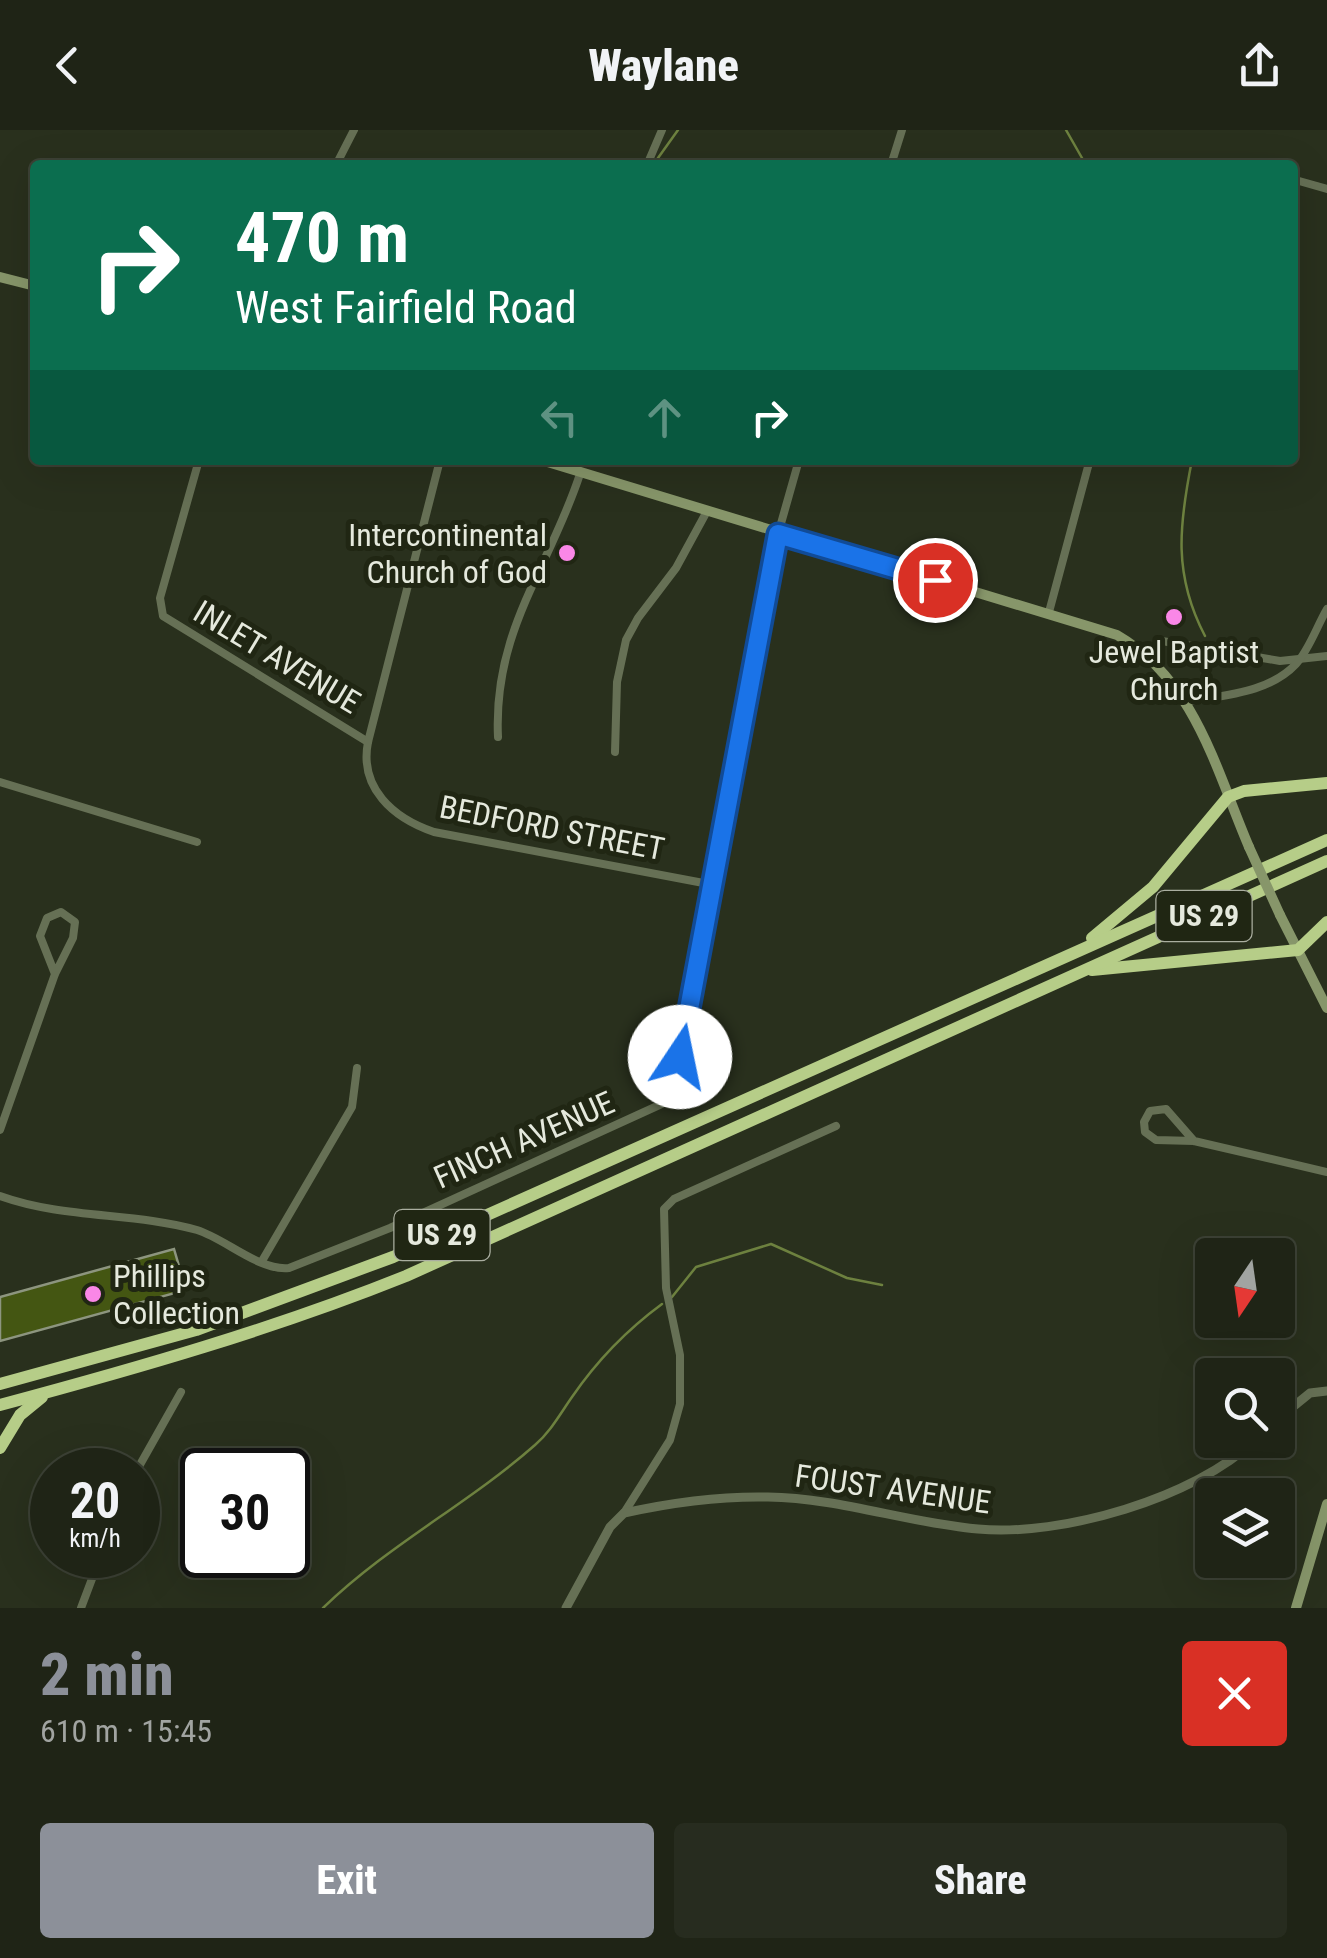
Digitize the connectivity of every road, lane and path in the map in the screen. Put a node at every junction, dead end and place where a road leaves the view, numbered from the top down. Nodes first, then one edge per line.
1 (354, 130) edge
2 (662, 130) edge
3 (902, 130) edge
4 (339, 160) edge
5 (649, 160) edge
6 (892, 160) edge
7 (1298, 181) edge
8 (1327, 189) edge
9 (0, 277) edge
10 (30, 285) edge
11 (198, 465) edge
12 (439, 465) edge
13 (555, 465) edge
14 (798, 465) edge
15 (1088, 465) edge
16 (580, 474) junction
17 (706, 512) junction
18 (778, 534) junction
19 (1327, 609) edge
20 (1049, 612) junction
21 (1162, 640) dead end
22 (1327, 656) edge
23 (1300, 659) junction
24 (1187, 702) junction
25 (498, 737) dead end
26 (368, 742) junction
27 (615, 752) dead end
28 (0, 782) edge
29 (1327, 783) edge
30 (1228, 797) junction
31 (1327, 840) edge
32 (197, 842) dead end
33 (1327, 861) edge
34 (714, 886) junction
35 (1327, 922) edge
36 (1298, 950) junction
37 (1076, 951) junction
38 (1080, 972) junction
39 (55, 974) junction
40 (1327, 1008) edge
41 (358, 1068) dead end
42 (836, 1126) dead end
43 (0, 1130) edge
44 (1194, 1142) junction
45 (1327, 1172) edge
46 (0, 1196) edge
47 (262, 1261) junction
48 (0, 1384) edge
49 (1327, 1390) edge
50 (49, 1392) junction
51 (182, 1392) dead end
52 (1295, 1404) edge
53 (0, 1406) edge
54 (0, 1448) edge
55 (150, 1448) edge
56 (1229, 1458) edge
57 (1327, 1504) edge
58 (624, 1513) junction
59 (1325, 1519) edge
60 (92, 1578) edge
61 (81, 1608) edge
62 (566, 1608) edge
63 (1296, 1608) edge

1 - 4 street
2 - 5 street
3 - 6 street
7 - 8 street
9 - 10 main road
11 - 26 street, INLET AVENUE
12 - 26 street, BEDFORD STREET
13 - 16 main road
14 - 18 street
15 - 20 street
16 - 17 main road
16 - 25 street
17 - 18 main road
17 - 27 street
18 - 20 main road
18 - 34 street
19 - 23 street
20 - 24 main road
21 - 23 street
22 - 23 street
23 - 24 street
24 - 30 main road
26 - 34 street, BEDFORD STREET
28 - 32 street
29 - 30 highway
30 - 36 main road, bridge
30 - 37 highway
31 - 37 highway, US 29
33 - 38 highway, US 29
34 - 47 street, FINCH AVENUE
35 - 36 highway
36 - 38 highway
36 - 40 main road
37 - 48 highway, US 29
38 - 50 highway, US 29
39 - 39 street
39 - 43 street
41 - 47 street
42 - 58 street
44 - 44 street
44 - 45 street
46 - 47 street, FINCH AVENUE
49 - 52 street
50 - 53 highway, US 29
50 - 54 highway
51 - 55 street
56 - 58 street, FOUST AVENUE
57 - 59 main road
58 - 62 street
59 - 63 main road
60 - 61 street

